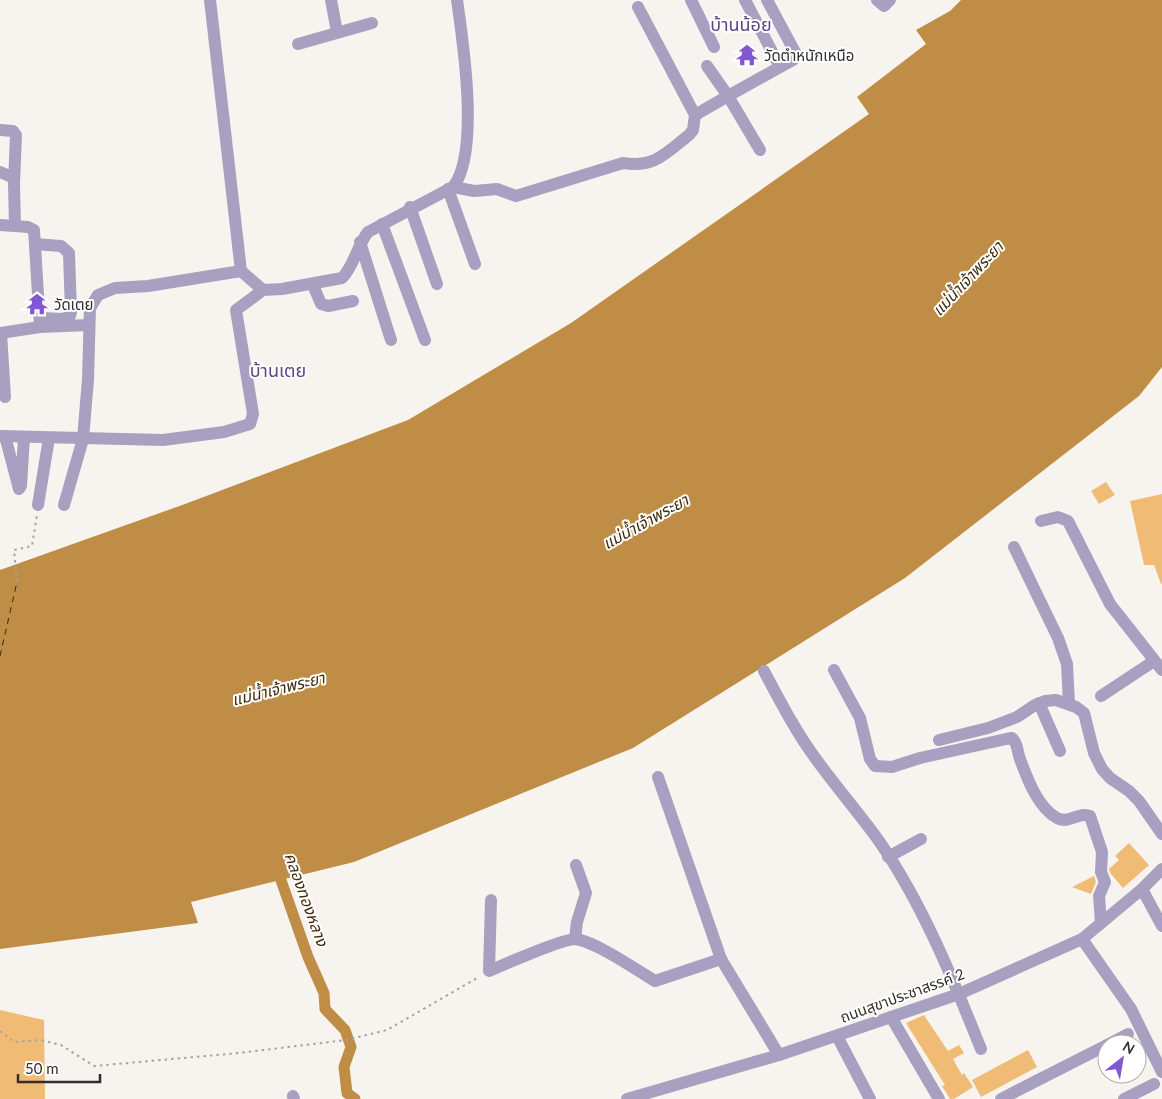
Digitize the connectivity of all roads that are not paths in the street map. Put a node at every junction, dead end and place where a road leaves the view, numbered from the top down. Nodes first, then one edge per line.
1 (210, 0) edge
2 (332, 0) edge
3 (457, 0) edge
4 (691, 0) edge
5 (745, 0) edge
6 (767, 0) edge
7 (878, 0) edge
8 (890, 0) edge
9 (638, 7) dead end
10 (372, 23) dead end
11 (780, 24) junction
12 (337, 32) junction
13 (764, 35) junction
14 (298, 44) dead end
15 (714, 47) dead end
16 (708, 66) dead end
17 (780, 67) junction
18 (728, 96) junction
19 (695, 115) junction
20 (0, 130) edge
21 (760, 150) dead end
22 (0, 172) edge
23 (14, 178) junction
24 (450, 188) junction
25 (410, 208) junction
26 (382, 224) junction
27 (0, 226) edge
28 (15, 226) junction
29 (360, 242) junction
30 (35, 244) junction
31 (475, 264) dead end
32 (242, 271) junction
33 (313, 284) junction
34 (438, 284) dead end
35 (263, 290) junction
36 (353, 301) dead end
37 (40, 323) junction
38 (89, 325) junction
39 (1, 333) edge
40 (391, 340) dead end
41 (425, 340) dead end
42 (5, 397) dead end
43 (2, 436) edge
44 (24, 437) junction
45 (50, 438) junction
46 (84, 439) junction
47 (38, 505) road end
48 (64, 505) dead end
49 (1041, 521) dead end
50 (1014, 548) dead end
51 (1158, 666) edge
52 (834, 670) dead end
53 (764, 671) dead end
54 (1101, 696) dead end
55 (1039, 703) junction
56 (1069, 704) junction
57 (939, 740) dead end
58 (1060, 751) dead end
59 (658, 777) dead end
60 (1162, 834) edge
61 (921, 839) dead end
62 (888, 857) junction
63 (576, 865) dead end
64 (1162, 869) edge
65 (1142, 889) junction
66 (491, 900) dead end
67 (1101, 923) junction
68 (1162, 926) edge
69 (575, 939) junction
70 (1082, 939) junction
71 (721, 959) junction
72 (959, 994) junction
73 (891, 1017) junction
74 (837, 1036) junction
75 (981, 1049) dead end
76 (1097, 1050) edge
77 (779, 1055) junction
78 (1162, 1072) edge
79 (1154, 1084) dead end
80 (1008, 1097) edge
81 (627, 1099) edge
82 (870, 1099) edge
83 (939, 1099) edge
84 (1124, 1099) edge

1 - 32 street
2 - 12 street
3 - 24 street
4 - 15 street
5 - 13 street
6 - 11 street
7 - 8 street
9 - 19 street
10 - 12 street
11 - 13 street
11 - 17 street
12 - 14 street
13 - 17 street
16 - 18 street
17 - 18 street
18 - 19 street
18 - 21 street
19 - 24 street
20 - 23 street
22 - 23 street
23 - 28 street
24 - 25 street
24 - 31 street
25 - 26 street
25 - 34 street
26 - 29 street
26 - 41 street
27 - 28 street
28 - 30 street
29 - 33 street
29 - 40 street
30 - 37 street
30 - 37 street
32 - 35 street
32 - 38 street
33 - 35 street
33 - 36 street
35 - 46 street
37 - 38 street
37 - 39 street
38 - 46 street
39 - 42 street
43 - 44 street
43 - 44 street
44 - 45 street
45 - 46 street
45 - 47 street
46 - 48 street
49 - 51 street
50 - 56 street
51 - 54 street
52 - 67 street
53 - 62 street
55 - 56 street
55 - 57 street
55 - 58 street
56 - 60 street
59 - 71 street
61 - 62 street
62 - 72 street
63 - 69 street
64 - 65 street, ถนนสุขาประชาสรรค์ 2
65 - 67 street, ถนนสุขาประชาสรรค์ 2
65 - 68 street
66 - 69 street
67 - 70 street, ถนนสุขาประชาสรรค์ 2
69 - 71 street
70 - 72 street, ถนนสุขาประชาสรรค์ 2
70 - 78 street
71 - 77 street
72 - 73 street, ถนนสุขาประชาสรรค์ 2
72 - 75 street
73 - 74 street, ถนนสุขาประชาสรรค์ 2
73 - 83 street
74 - 77 street, ถนนสุขาประชาสรรค์ 2
74 - 82 street
76 - 80 street
77 - 81 street, ถนนสุขาประชาสรรค์ 2
79 - 84 street

